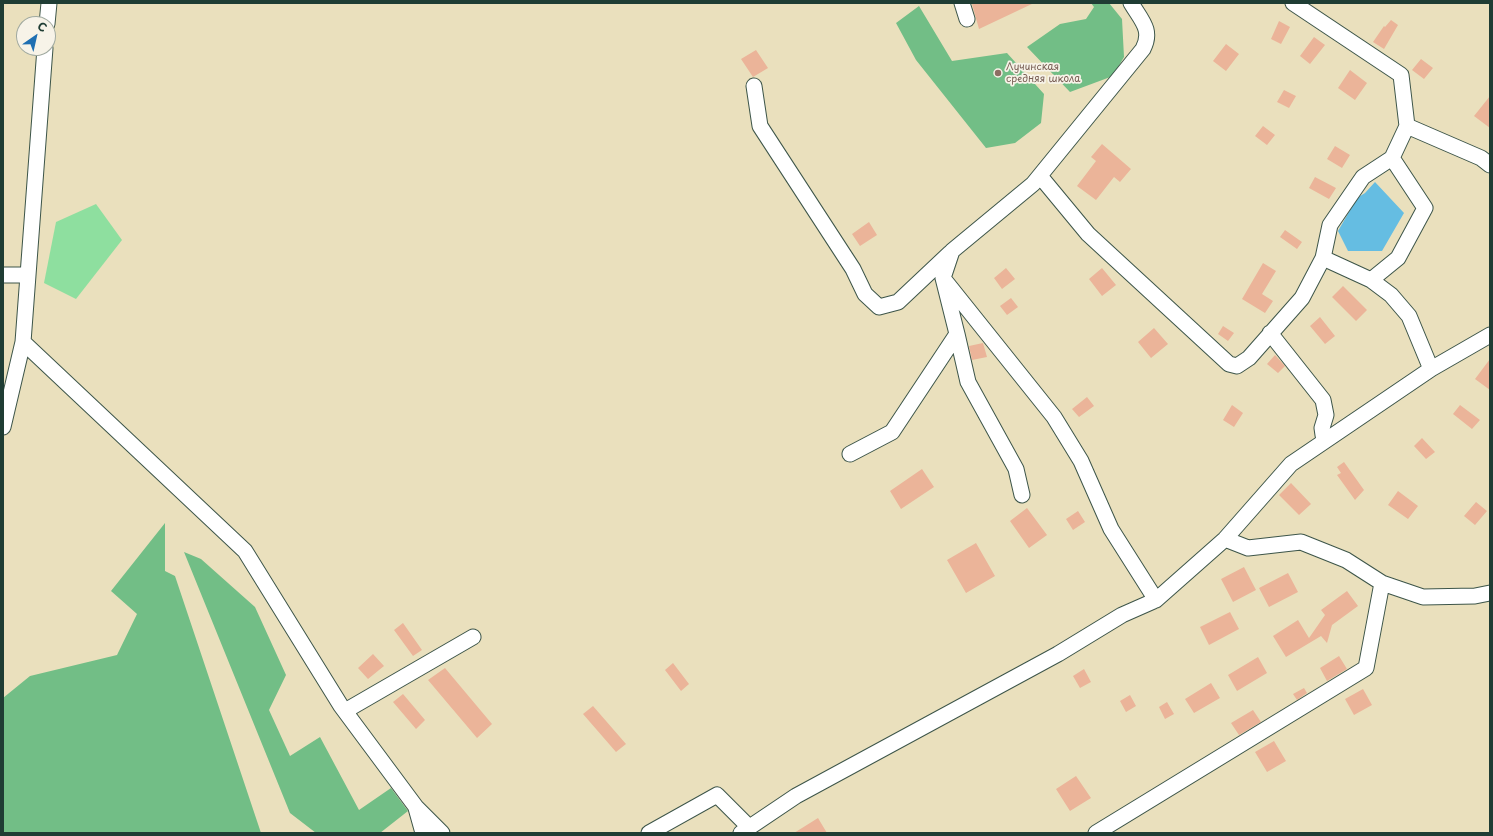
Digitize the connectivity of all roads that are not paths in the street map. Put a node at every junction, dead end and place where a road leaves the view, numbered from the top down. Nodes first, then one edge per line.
1 (49, 3) edge
2 (962, 3) edge
3 (1131, 3) edge
4 (1293, 3) edge
5 (48, 16) edge
6 (967, 19) dead end
7 (44, 56) edge
8 (754, 86) dead end
9 (1407, 126) junction
10 (1392, 158) junction
11 (1490, 165) edge
12 (1040, 176) junction
13 (952, 251) junction
14 (1323, 258) junction
15 (3, 275) edge
16 (28, 275) junction
17 (943, 278) junction
18 (1371, 280) junction
19 (1270, 332) junction
20 (958, 334) junction
21 (1490, 335) edge
22 (23, 342) junction
23 (1431, 369) junction
24 (3, 427) edge
25 (1326, 440) junction
26 (850, 454) dead end
27 (1022, 494) dead end
28 (1225, 539) junction
29 (1382, 583) junction
30 (1490, 593) edge
31 (1156, 600) junction
32 (473, 637) dead end
33 (345, 711) junction
34 (416, 807) junction
35 (745, 830) edge
36 (423, 833) edge
37 (442, 833) edge
38 (649, 833) edge
39 (1096, 833) edge

1 - 5 street
2 - 6 street
3 - 12 street
4 - 9 street
7 - 16 street
8 - 13 street
9 - 10 street
9 - 11 street
10 - 14 street
10 - 18 street
12 - 13 street
12 - 19 street
13 - 17 street
14 - 18 street
14 - 19 street
15 - 16 street
16 - 22 street
17 - 20 street
17 - 31 street
18 - 23 street
19 - 25 street
20 - 26 street
20 - 27 street
21 - 23 street
22 - 24 street
22 - 33 street
23 - 25 street
25 - 28 street
28 - 29 street
28 - 31 street
29 - 30 street
29 - 39 street
31 - 35 street
32 - 33 street
33 - 34 street
34 - 36 street
34 - 37 street
35 - 38 street

